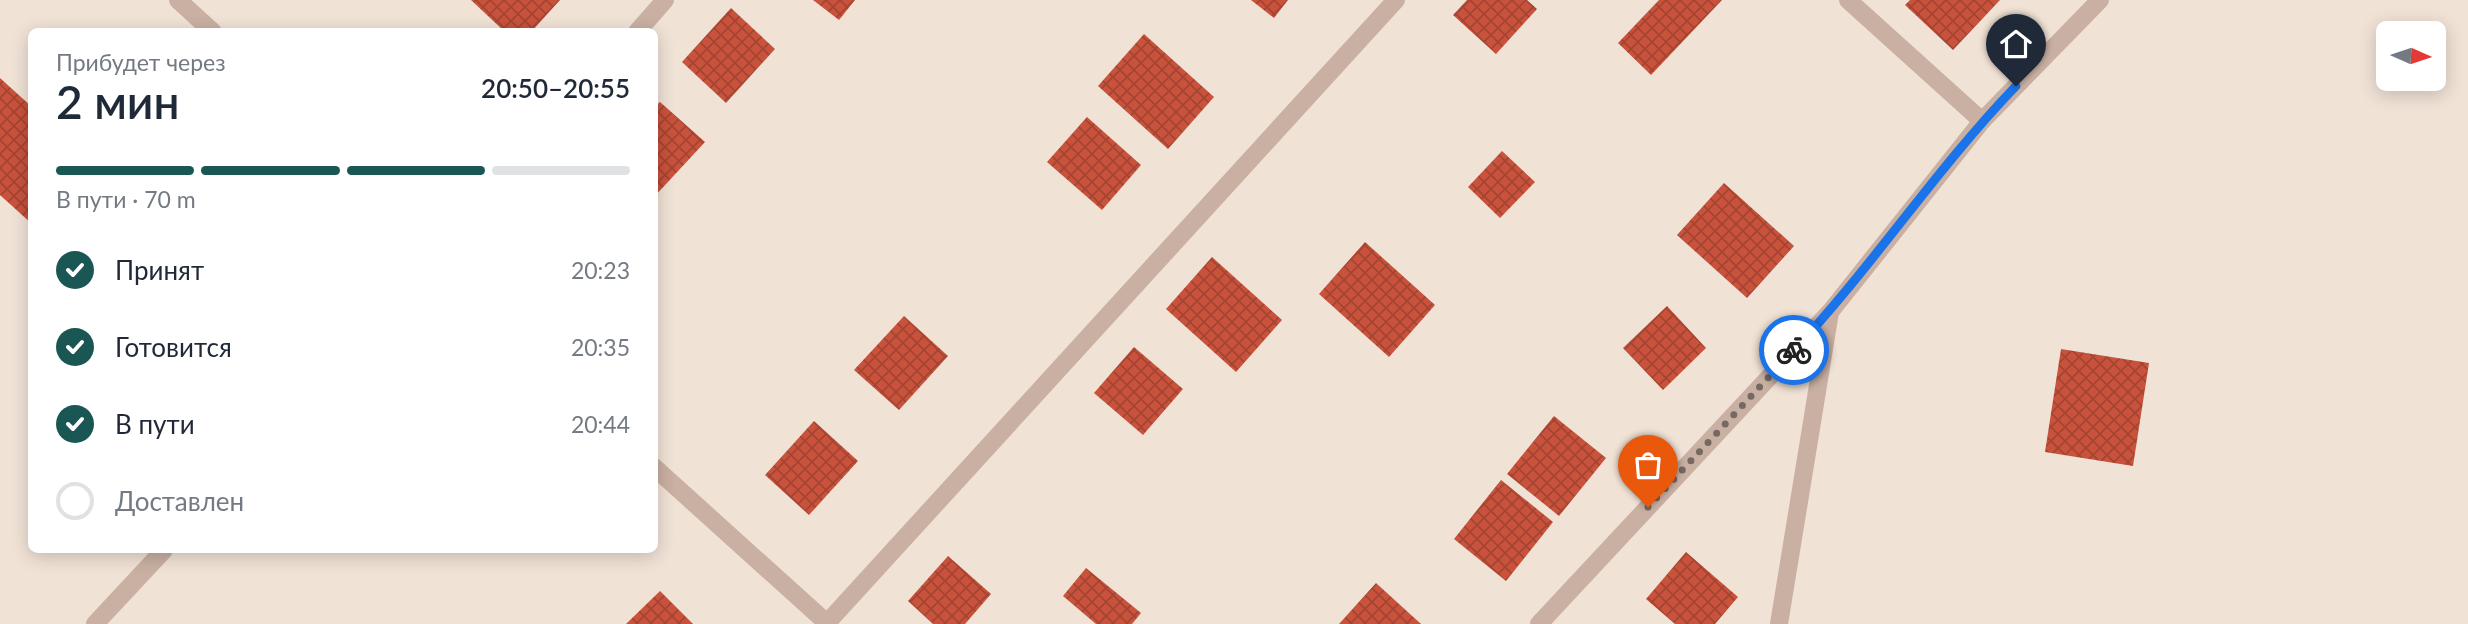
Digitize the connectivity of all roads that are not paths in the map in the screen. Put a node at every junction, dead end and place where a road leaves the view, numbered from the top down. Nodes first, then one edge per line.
1 (178, 0) edge
2 (666, 0) edge
3 (1396, 0) edge
4 (1848, 0) edge
5 (2100, 0) edge
6 (209, 28) edge
7 (641, 28) edge
8 (1982, 121) junction
9 (1830, 312) junction
10 (658, 471) edge
11 (161, 553) edge
12 (95, 624) edge
13 (827, 624) edge
14 (1539, 624) edge
15 (1779, 624) edge

1 - 6 street
2 - 7 street
3 - 13 street
4 - 8 street
5 - 8 street
8 - 9 street
9 - 14 street
9 - 15 street
10 - 13 street
11 - 12 street

